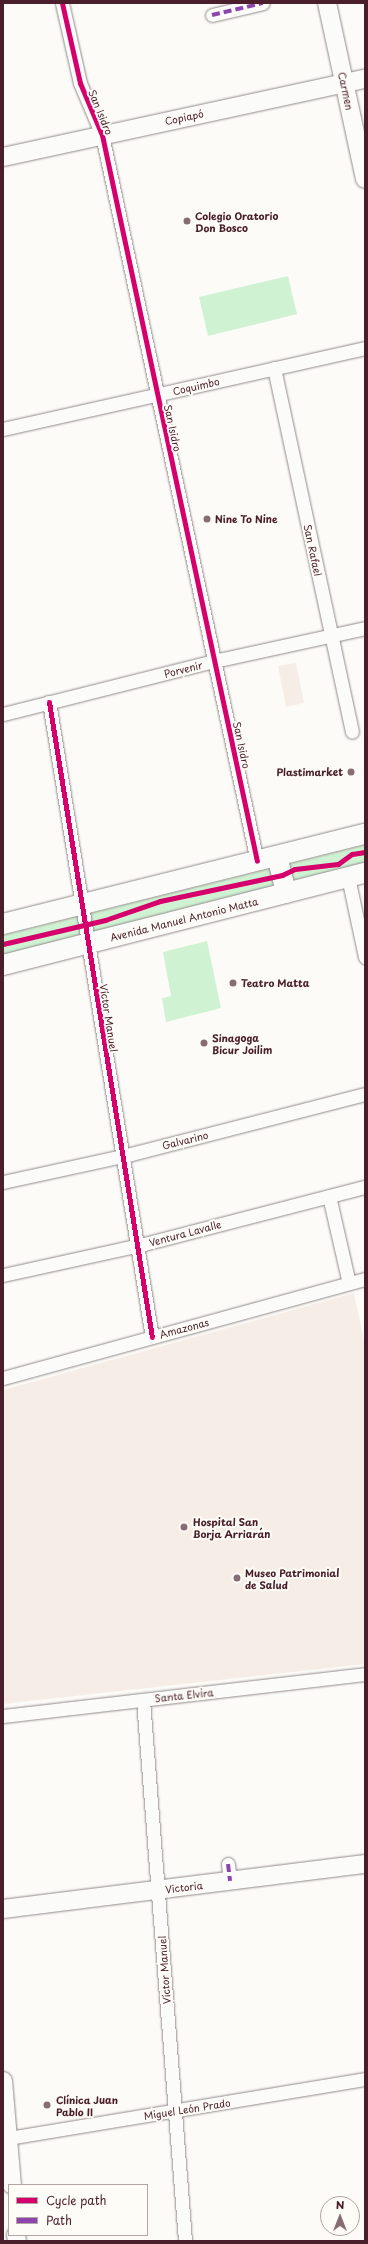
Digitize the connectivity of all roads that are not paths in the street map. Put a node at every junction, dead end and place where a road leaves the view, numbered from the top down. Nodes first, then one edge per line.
1 (62, 3) edge
2 (263, 3) edge
3 (327, 3) edge
4 (212, 15) dead end
5 (365, 79) edge
6 (344, 83) junction
7 (102, 135) junction
8 (3, 157) edge
9 (365, 179) edge
10 (365, 348) edge
11 (274, 368) junction
12 (157, 395) junction
13 (3, 429) edge
14 (365, 628) edge
15 (332, 635) junction
16 (214, 661) junction
17 (49, 702) junction
18 (3, 714) edge
19 (352, 732) dead end
20 (365, 834) edge
21 (277, 856) junction
22 (257, 861) junction
23 (356, 875) edge
24 (286, 893) junction
25 (82, 904) junction
26 (3, 924) edge
27 (88, 942) junction
28 (365, 957) edge
29 (3, 965) edge
30 (365, 1094) edge
31 (123, 1156) junction
32 (3, 1182) edge
33 (365, 1186) edge
34 (329, 1196) junction
35 (138, 1246) junction
36 (3, 1275) edge
37 (365, 1278) edge
38 (349, 1283) junction
39 (152, 1337) junction
40 (3, 1378) edge
41 (365, 1674) edge
42 (143, 1700) junction
43 (3, 1716) edge
44 (228, 1864) dead end
45 (365, 1864) edge
46 (230, 1881) junction
47 (158, 1890) junction
48 (3, 1909) edge
49 (365, 2079) edge
50 (3, 2081) edge
51 (175, 2111) junction
52 (8, 2138) junction
53 (12, 2184) edge
54 (185, 2241) edge

1 - 7 street, San Isidro
2 - 4 street
3 - 6 street, Carmen
5 - 6 street, Copiapó
6 - 7 street, Copiapó
6 - 9 street, Carmen
7 - 8 street, Copiapó
7 - 12 street, San Isidro
10 - 11 street, Coquimbo
11 - 12 street, Coquimbo
11 - 15 street, San Rafael
12 - 13 street, Coquimbo
12 - 16 street, San Isidro
14 - 15 street, Porvenir
15 - 16 street, Porvenir
15 - 19 street, San Rafael
16 - 17 street, Porvenir
16 - 22 street, San Isidro
17 - 18 street, Porvenir
17 - 25 street, Víctor Manuel
20 - 21 main road
21 - 22 main road
21 - 24 main road
22 - 25 main road
23 - 24 main road, Avenida Manuel Antonio Matta
23 - 28 street
24 - 27 main road, Avenida Manuel Antonio Matta
25 - 26 main road
25 - 27 street, Víctor Manuel
27 - 29 main road, Avenida Manuel Antonio Matta
27 - 31 street, Víctor Manuel
30 - 31 street, Galvarino
31 - 32 street, Galvarino
31 - 35 street, Víctor Manuel
33 - 34 street, Ventura Lavalle
34 - 35 street, Ventura Lavalle
34 - 38 street
35 - 36 street, Ventura Lavalle
35 - 39 street, Víctor Manuel
37 - 38 street, Amazonas
38 - 39 street, Amazonas
39 - 40 street, Amazonas
41 - 42 street, Santa Elvira
42 - 43 street, Santa Elvira
42 - 47 street, Víctor Manuel
44 - 46 street
45 - 46 street, Victoria
46 - 47 street, Victoria
47 - 48 street, Victoria
47 - 51 street, Víctor Manuel
49 - 51 street, Miguel León Prado
50 - 52 street
51 - 52 street, Miguel León Prado
51 - 54 street, Víctor Manuel
52 - 53 street

